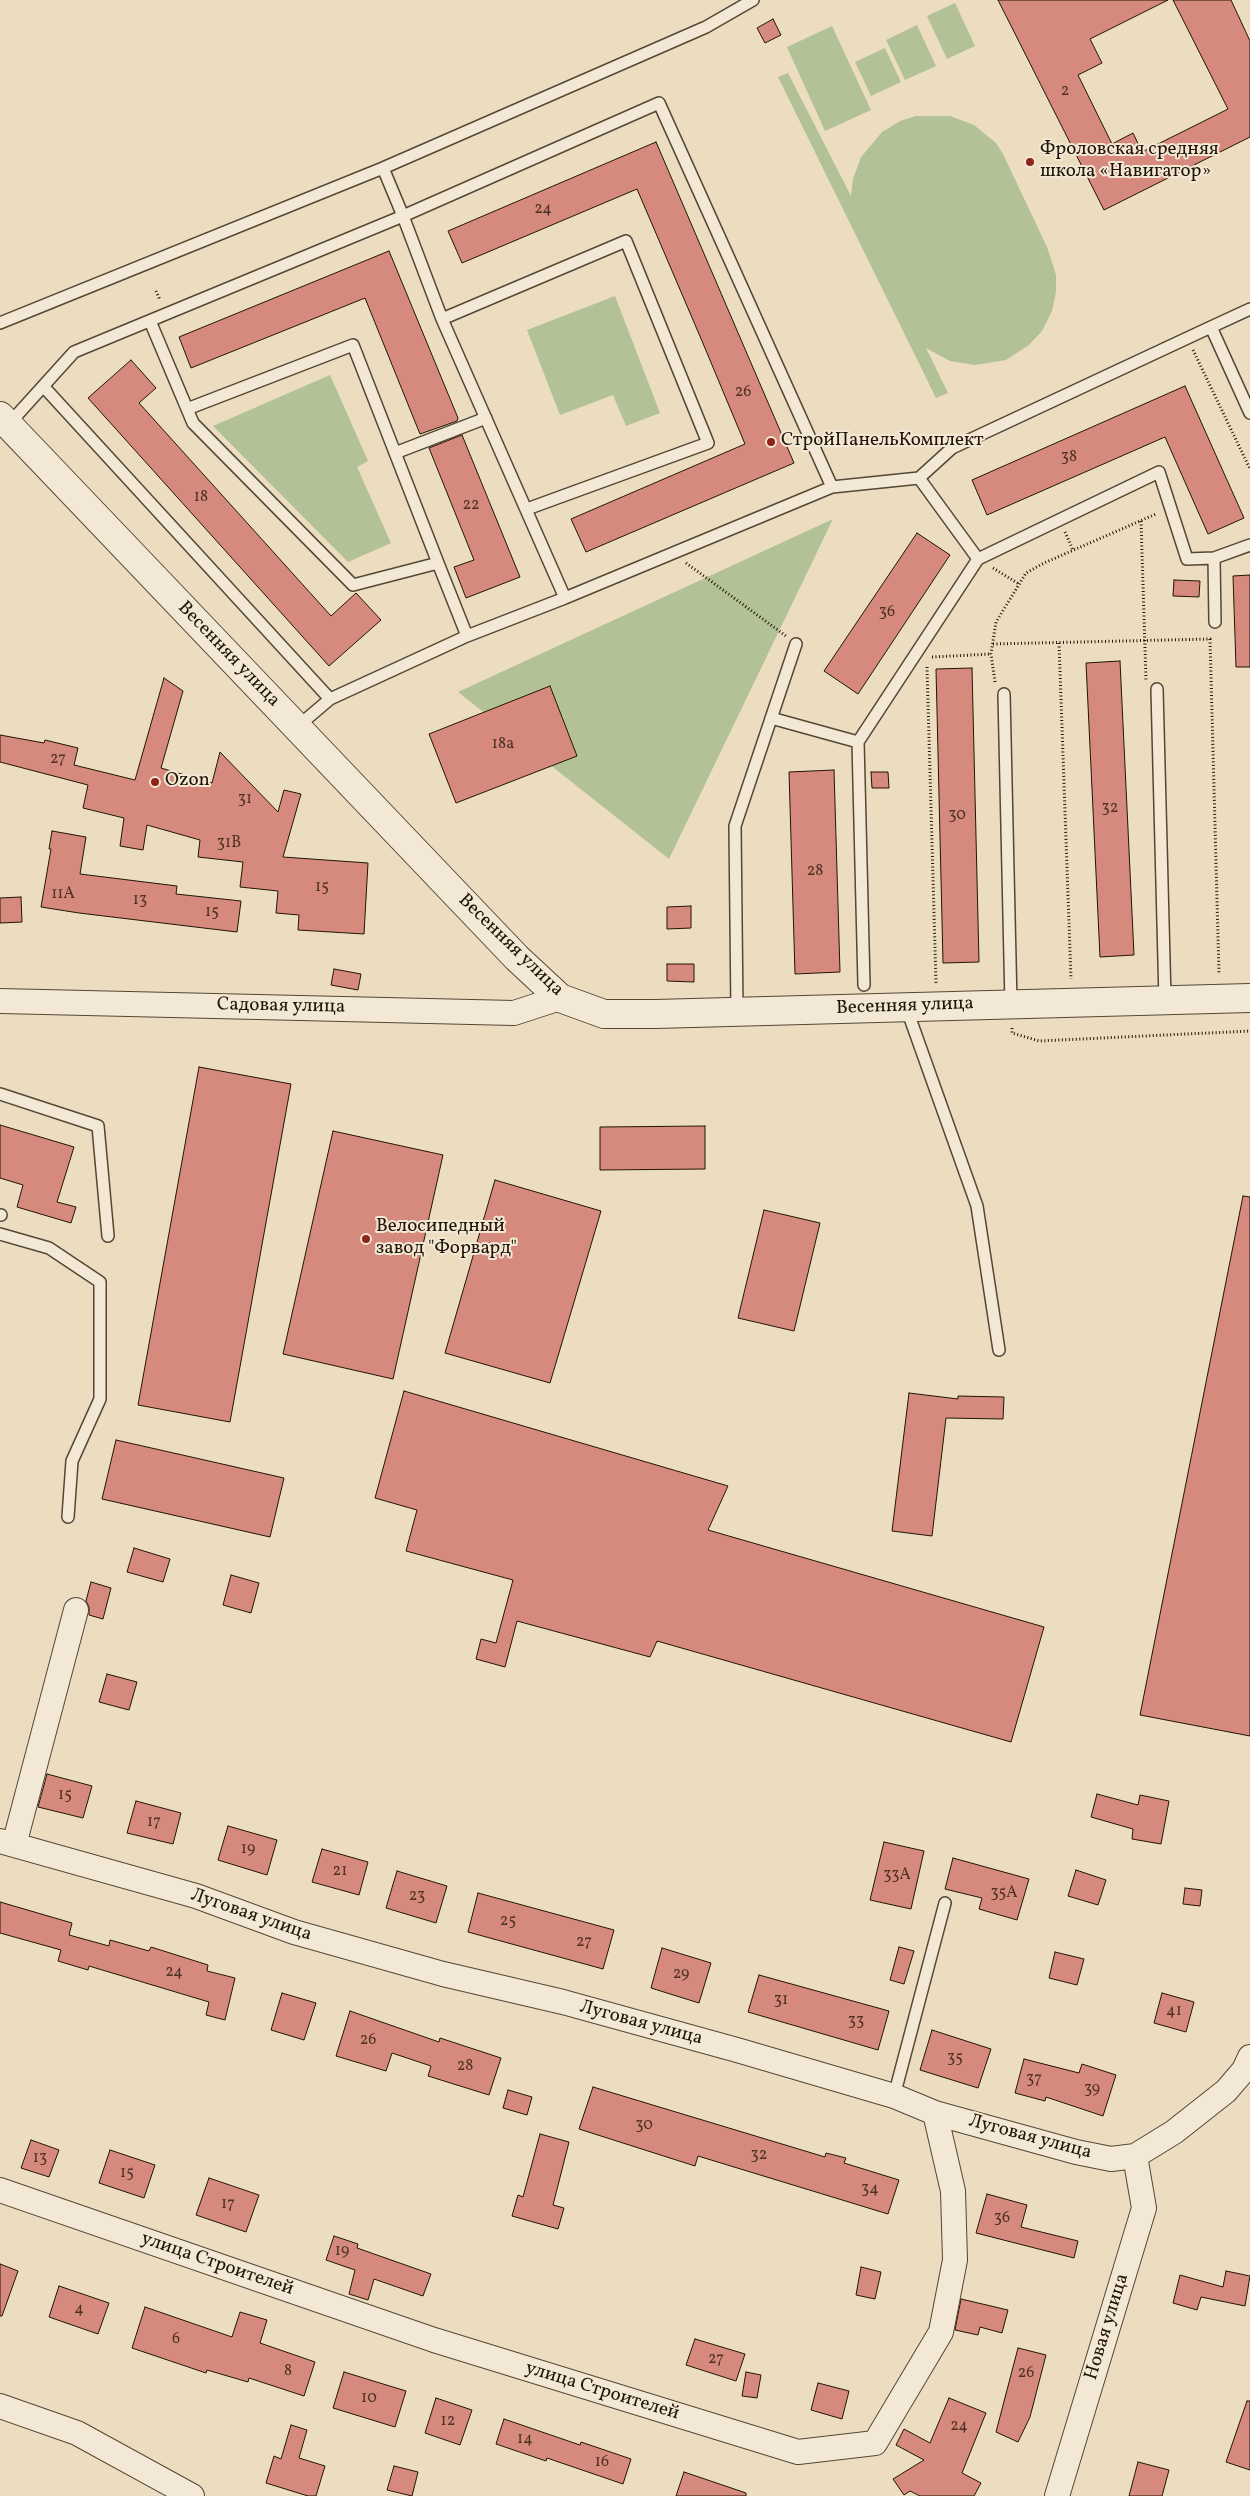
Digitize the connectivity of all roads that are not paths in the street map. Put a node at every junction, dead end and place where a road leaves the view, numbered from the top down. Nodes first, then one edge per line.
1 (753, 0) edge
2 (383, 168) junction
3 (403, 216) junction
4 (1250, 309) edge
5 (442, 319) junction
6 (150, 321) junction
7 (0, 323) edge
8 (1211, 327) junction
9 (43, 386) junction
10 (188, 409) junction
11 (1250, 413) edge
12 (486, 418) junction
13 (4, 420) edge
14 (395, 454) junction
15 (919, 478) junction
16 (832, 487) junction
17 (528, 509) junction
18 (1250, 544) edge
19 (1214, 558) junction
20 (978, 559) junction
21 (438, 563) junction
22 (565, 598) junction
23 (1215, 622) dead end
24 (467, 636) junction
25 (796, 644) road end
26 (1157, 689) dead end
27 (1004, 694) road end
28 (330, 699) junction
29 (771, 718) junction
30 (296, 727) junction
31 (858, 742) junction
32 (864, 985) dead end
33 (560, 998) junction
34 (1250, 998) edge
35 (1165, 1000) junction
36 (0, 1001) edge
37 (1011, 1004) junction
38 (906, 1007) junction
39 (737, 1012) junction
40 (0, 1094) edge
41 (0, 1234) edge
42 (108, 1236) dead end
43 (999, 1350) dead end
44 (68, 1517) dead end
45 (76, 1610) dead end
46 (7, 1843) edge
47 (945, 1903) dead end
48 (1250, 2057) edge
49 (894, 2096) junction
50 (935, 2113) junction
51 (1135, 2156) junction
52 (0, 2190) edge
53 (0, 2406) edge
54 (192, 2496) edge
55 (1057, 2496) edge

1 - 2 lane
2 - 3 lane
2 - 7 lane
3 - 5 lane
3 - 6 lane
3 - 16 lane
4 - 8 lane
5 - 12 lane
5 - 17 lane
6 - 9 lane
6 - 10 lane
8 - 11 lane
8 - 15 lane
9 - 13 lane
9 - 28 lane
10 - 14 lane
10 - 21 lane
12 - 14 lane
12 - 17 lane
13 - 30 street, Весенняя улица
14 - 21 lane
15 - 16 lane
15 - 20 lane
16 - 22 lane
17 - 22 lane
18 - 19 lane
19 - 20 lane
19 - 23 lane
20 - 31 lane
21 - 24 lane
22 - 24 lane
24 - 28 lane
25 - 29 lane
26 - 35 lane
27 - 37 lane
28 - 30 lane
29 - 31 lane
29 - 39 lane
30 - 33 street, Весенняя улица
31 - 32 lane
33 - 36 street, Садовая улица
33 - 39 street, Весенняя улица
34 - 35 street, Весенняя улица
35 - 37 street, Весенняя улица
37 - 38 street, Весенняя улица
38 - 39 street, Весенняя улица
38 - 43 lane
40 - 42 lane
41 - 44 lane
45 - 46 street
46 - 49 street, Луговая улица
47 - 49 lane
48 - 51 street, Луговая улица
49 - 50 street, Луговая улица
50 - 51 street, Луговая улица
50 - 52 street, улица Строителей
51 - 55 street, Новая улица
53 - 54 street

